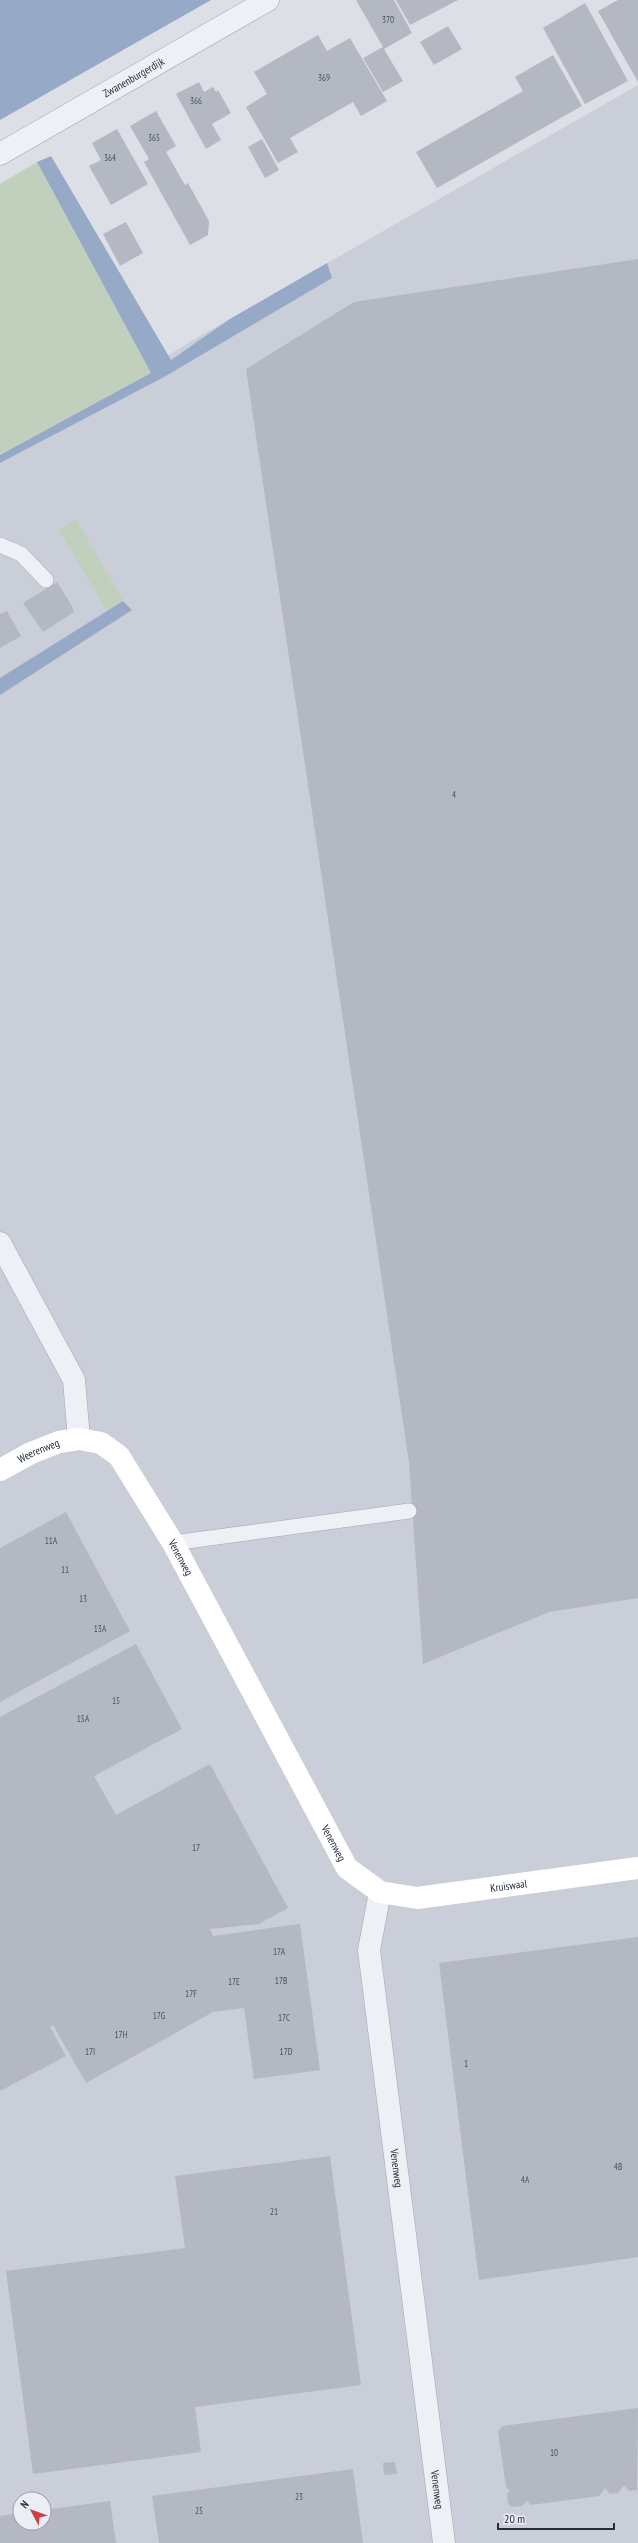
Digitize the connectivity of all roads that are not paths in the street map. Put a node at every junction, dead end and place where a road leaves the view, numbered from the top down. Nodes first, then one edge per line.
1 (268, 0) edge
2 (0, 154) edge
3 (0, 545) edge
4 (46, 580) dead end
5 (0, 1243) edge
6 (79, 1439) junction
7 (0, 1470) edge
8 (409, 1511) dead end
9 (173, 1543) junction
10 (638, 1868) edge
11 (380, 1892) junction
12 (444, 2543) edge

1 - 2 street, Zwanenburgerdijk
3 - 4 lane
5 - 6 street
6 - 7 street, Weerenweg
6 - 9 street, Venenweg
8 - 9 lane
9 - 11 street, Venenweg
10 - 11 street, Kruiswaal
11 - 12 street, Venenweg

